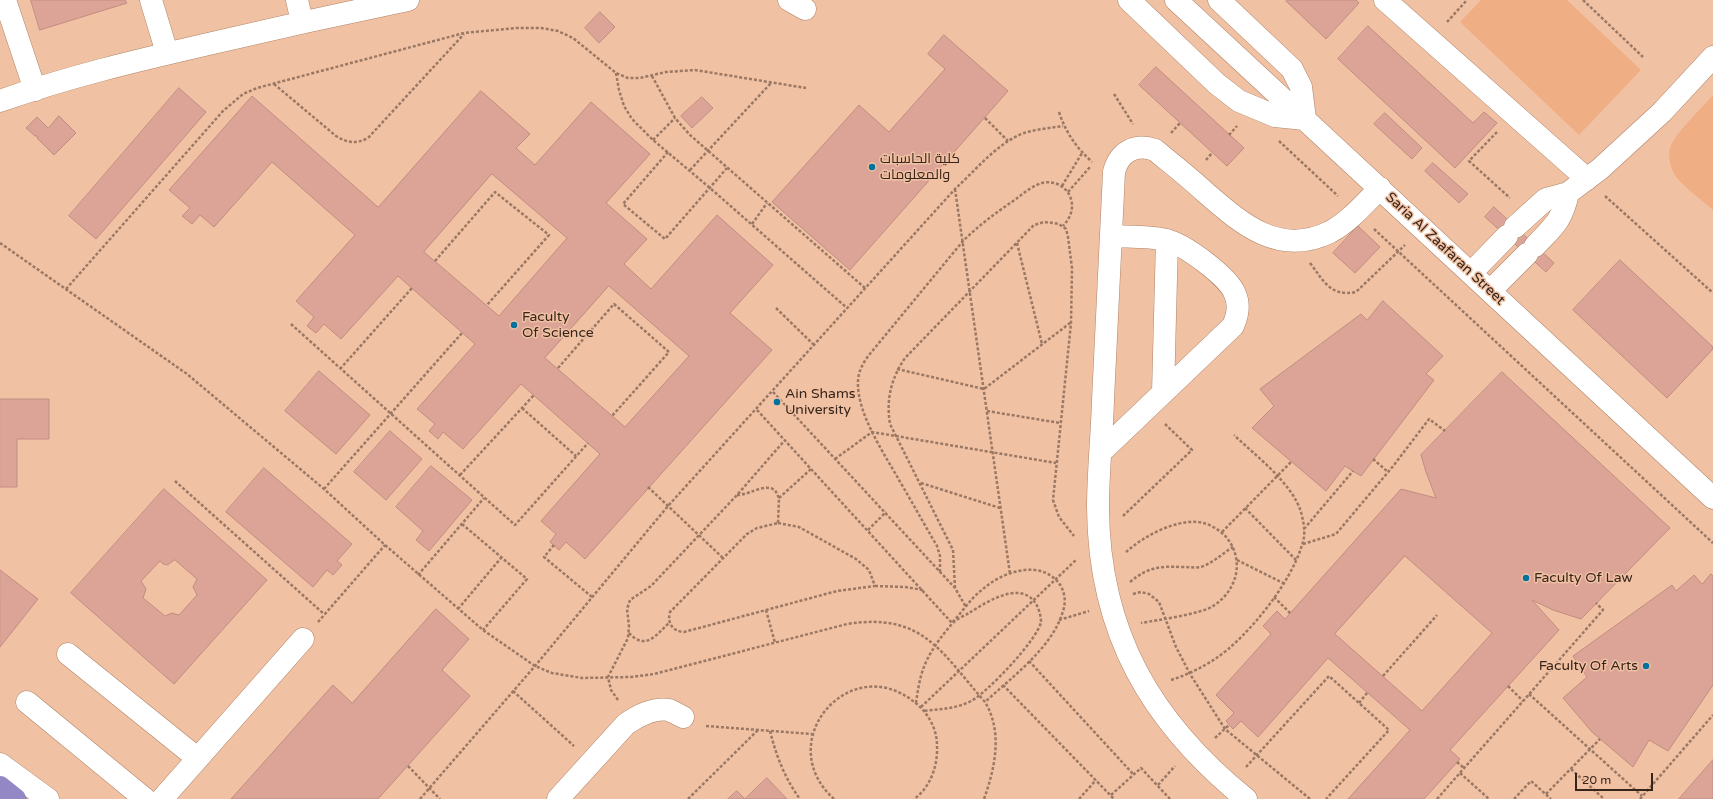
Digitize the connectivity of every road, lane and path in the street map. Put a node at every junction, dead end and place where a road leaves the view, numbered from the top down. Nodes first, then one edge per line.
1 (5, 0) edge
2 (151, 0) edge
3 (297, 0) edge
4 (408, 0) edge
5 (1129, 0) edge
6 (1176, 0) edge
7 (1219, 0) edge
8 (1385, 0) edge
9 (1467, 0) edge
10 (1583, 0) edge
11 (302, 22) junction
12 (464, 33) junction
13 (1430, 40) junction
14 (167, 53) junction
15 (1643, 57) dead end
16 (1713, 57) edge
17 (616, 73) junction
18 (652, 75) junction
19 (771, 82) junction
20 (273, 84) junction
21 (806, 88) dead end
22 (35, 90) junction
23 (1114, 94) dead end
24 (0, 101) edge
25 (1059, 112) dead end
26 (1514, 115) junction
27 (675, 118) junction
28 (985, 118) dead end
29 (1305, 119) junction
30 (1232, 121) dead end
31 (1063, 126) junction
32 (1242, 130) dead end
33 (1275, 138) dead end
34 (653, 140) junction
35 (1008, 141) junction
36 (1147, 147) junction
37 (707, 151) junction
38 (668, 152) junction
39 (1082, 153) junction
40 (727, 168) junction
41 (690, 170) junction
42 (1587, 179) junction
43 (1062, 186) junction
44 (710, 188) junction
45 (1380, 188) junction
46 (955, 189) junction
47 (1068, 192) junction
48 (1568, 193) junction
49 (767, 203) junction
50 (1356, 212) junction
51 (752, 224) junction
52 (1063, 226) junction
53 (1517, 226) junction
54 (1111, 236) junction
55 (1167, 240) junction
56 (963, 241) junction
57 (1300, 241) junction
58 (0, 243) edge
59 (1017, 243) junction
60 (1395, 255) dead end
61 (435, 261) dead end
62 (1470, 273) junction
63 (412, 288) dead end
64 (865, 288) junction
65 (66, 289) junction
66 (970, 291) junction
67 (1490, 291) junction
68 (1713, 293) edge
69 (487, 305) dead end
70 (776, 308) dead end
71 (847, 308) junction
72 (1071, 323) junction
73 (291, 324) dead end
74 (462, 333) dead end
75 (1042, 344) junction
76 (814, 345) junction
77 (558, 368) dead end
78 (340, 369) junction
79 (897, 369) junction
80 (984, 389) junction
81 (773, 392) junction
82 (534, 395) dead end
83 (1155, 400) junction
84 (522, 408) junction
85 (757, 410) junction
86 (987, 411) junction
87 (391, 414) junction
88 (612, 416) dead end
89 (1060, 423) junction
90 (1445, 431) dead end
91 (872, 432) junction
92 (1234, 435) dead end
93 (896, 436) junction
94 (785, 440) junction
95 (588, 443) dead end
96 (992, 452) junction
97 (1101, 452) junction
98 (576, 456) junction
99 (835, 458) junction
100 (1373, 459) dead end
101 (1291, 462) dead end
102 (1056, 463) junction
103 (811, 469) junction
104 (1354, 472) dead end
105 (1388, 472) junction
106 (460, 475) junction
107 (1277, 476) junction
108 (175, 481) dead end
109 (920, 483) junction
110 (648, 487) dead end
111 (324, 489) junction
112 (737, 495) junction
113 (484, 498) junction
114 (779, 498) junction
115 (1713, 498) edge
116 (668, 506) junction
117 (1000, 508) junction
118 (1245, 508) junction
119 (886, 512) junction
120 (778, 523) junction
121 (462, 524) junction
122 (1304, 529) junction
123 (868, 530) junction
124 (1222, 532) junction
125 (698, 536) junction
126 (1713, 543) edge
127 (1093, 544) junction
128 (1303, 544) junction
129 (385, 545) junction
130 (554, 545) dead end
131 (1233, 546) junction
132 (501, 558) junction
133 (723, 558) junction
134 (1237, 560) junction
135 (1296, 560) junction
136 (940, 572) junction
137 (1103, 572) junction
138 (1010, 574) junction
139 (418, 575) junction
140 (1056, 579) junction
141 (1283, 583) junction
142 (875, 586) junction
143 (955, 588) junction
144 (924, 590) junction
145 (592, 597) junction
146 (1274, 597) junction
147 (1034, 600) junction
148 (1596, 604) dead end
149 (966, 607) junction
150 (458, 609) junction
151 (766, 610) junction
152 (1113, 613) junction
153 (1290, 613) dead end
154 (324, 614) junction
155 (1437, 615) dead end
156 (1165, 618) junction
157 (1059, 620) junction
158 (670, 623) junction
159 (952, 623) junction
160 (483, 630) junction
161 (629, 632) junction
162 (302, 639) joint
163 (774, 643) junction
164 (936, 645) junction
165 (68, 654) dead end
166 (1028, 661) junction
167 (535, 666) junction
168 (959, 672) junction
169 (1190, 674) junction
170 (1383, 676) dead end
171 (608, 677) junction
172 (1003, 685) junction
173 (1508, 686) dead end
174 (1146, 688) junction
175 (513, 692) junction
176 (1367, 693) dead end
177 (1529, 694) junction
178 (979, 696) junction
179 (1523, 701) junction
180 (27, 702) dead end
181 (985, 702) junction
182 (916, 703) junction
183 (1359, 703) junction
184 (921, 708) junction
185 (924, 711) junction
186 (1713, 715) edge
187 (683, 717) joint
188 (634, 718) junction
189 (759, 730) junction
190 (770, 731) junction
191 (812, 734) junction
192 (1600, 739) dead end
193 (1590, 749) junction
194 (1256, 755) junction
195 (198, 758) junction
196 (592, 762) junction
197 (1457, 762) dead end
198 (0, 764) edge
199 (408, 766) dead end
200 (1464, 768) junction
201 (1571, 769) junction
202 (1460, 773) junction
203 (1134, 775) junction
204 (1096, 780) junction
205 (0, 787) edge
206 (429, 788) junction
207 (1238, 792) edge
208 (1546, 794) junction
209 (1111, 796) junction
210 (1641, 798) edge
211 (16, 799) edge
212 (48, 799) edge
213 (145, 799) edge
214 (162, 799) edge
215 (420, 799) edge
216 (440, 799) edge
217 (558, 799) edge
218 (688, 799) edge
219 (800, 799) edge
220 (834, 799) edge
221 (914, 799) edge
222 (984, 799) edge
223 (1079, 799) edge
224 (1114, 799) edge
225 (1170, 799) edge
226 (1310, 799) edge
227 (1326, 799) edge
228 (1437, 799) edge
229 (1489, 799) edge
230 (1514, 799) edge
231 (1551, 799) edge
232 (1604, 799) edge

1 - 22 street
2 - 14 street
3 - 11 street
4 - 11 street
5 - 29 street
6 - 29 street, Saria Al Zaafaran Street
7 - 29 street
8 - 13 street
9 - 13 path
10 - 15 path
11 - 14 street
12 - 17 path
12 - 20 path
12 - 20 path
13 - 26 street
14 - 22 street
16 - 42 street
17 - 18 path
17 - 34 path
18 - 19 path
18 - 27 path
19 - 21 path
19 - 37 path
20 - 65 path
22 - 24 street
23 - 36 path
25 - 31 path
26 - 42 street
26 - 53 path
27 - 34 path
27 - 37 path
28 - 35 path
29 - 45 street, Saria Al Zaafaran Street
30 - 32 path
31 - 35 path
31 - 39 path
33 - 50 path
34 - 38 path
35 - 46 path
36 - 54 street
36 - 57 street
37 - 40 path
37 - 41 path
38 - 41 path
38 - 44 path
39 - 43 path
39 - 47 path
40 - 44 path
40 - 49 path
41 - 44 path
42 - 48 street
42 - 68 path
43 - 47 path
43 - 56 path
44 - 51 path
45 - 50 street
45 - 62 street, Saria Al Zaafaran Street
46 - 56 path
46 - 64 path
47 - 52 path
48 - 53 street
48 - 67 street
49 - 51 path
49 - 64 path
50 - 57 street
50 - 126 path
51 - 71 path
52 - 59 path
52 - 72 path
53 - 62 street
54 - 55 street
54 - 97 street
55 - 83 street
55 - 83 street
56 - 66 path
56 - 91 path
57 - 60 path
58 - 65 path
59 - 66 path
59 - 75 path
61 - 69 path
62 - 67 street, Saria Al Zaafaran Street
63 - 78 path
64 - 71 path
65 - 111 path
66 - 79 path
66 - 80 path
67 - 115 street, Saria Al Zaafaran Street
70 - 76 path
71 - 76 path
72 - 75 path
72 - 89 path
73 - 78 path
74 - 87 path
75 - 80 path
76 - 81 path
77 - 88 path
78 - 87 path
79 - 80 path
79 - 93 path
80 - 86 path
81 - 85 path
81 - 99 path
82 - 84 path
83 - 97 street
83 - 127 path
84 - 98 path
84 - 106 path
85 - 94 path
85 - 116 path
86 - 89 path
86 - 96 path
87 - 106 path
87 - 111 path
89 - 102 path
90 - 105 path
91 - 93 path
91 - 99 path
91 - 136 path
92 - 107 path
93 - 96 path
93 - 109 path
94 - 103 path
94 - 112 path
95 - 98 path
96 - 102 path
96 - 117 path
97 - 127 street
98 - 113 path
99 - 119 path
100 - 105 path
101 - 107 path
102 - 127 path
103 - 114 path
103 - 123 path
104 - 122 path
105 - 128 path
106 - 113 path
107 - 118 path
107 - 122 path
108 - 154 path
109 - 117 path
109 - 143 path
110 - 116 path
111 - 129 path
112 - 114 path
112 - 125 path
113 - 121 path
114 - 120 path
116 - 125 path
116 - 145 path
117 - 138 path
118 - 124 path
118 - 135 path
119 - 123 path
119 - 136 path
120 - 133 path
120 - 142 path
121 - 132 path
121 - 139 path
122 - 128 path
123 - 144 path
124 - 131 path
124 - 137 path
125 - 133 path
125 - 161 path
127 - 137 street
127 - 140 path
128 - 135 path
129 - 139 path
129 - 154 path
130 - 145 path
131 - 134 path
131 - 152 path
132 - 150 path
132 - 160 path
133 - 158 path
134 - 141 path
134 - 156 path
135 - 141 path
136 - 143 path
137 - 152 street
138 - 140 path
138 - 149 path
139 - 150 path
140 - 147 path
140 - 157 path
141 - 146 path
142 - 144 path
142 - 151 path
143 - 149 path
144 - 159 path
145 - 167 path
146 - 153 path
146 - 169 path
147 - 159 path
147 - 168 path
147 - 178 path
148 - 177 path
149 - 159 path
150 - 160 path
151 - 158 path
151 - 163 path
152 - 156 path
152 - 156 path
152 - 157 path
152 - 174 street
154 - 162 path
155 - 170 path
156 - 169 path
157 - 166 path
158 - 161 path
159 - 164 path
160 - 167 path
161 - 171 path
162 - 195 street
163 - 164 path
163 - 171 path
164 - 168 path
164 - 182 path
165 - 195 street
166 - 172 path
166 - 203 path
167 - 171 path
167 - 175 path
168 - 178 path
168 - 184 path
169 - 174 path
169 - 194 path
171 - 188 path
172 - 181 path
172 - 204 path
173 - 179 path
174 - 207 street
175 - 196 path
175 - 206 path
176 - 183 path
177 - 179 path
177 - 193 path
178 - 181 path
178 - 185 path
179 - 200 path
180 - 213 street
181 - 222 path
182 - 184 path
182 - 191 path
183 - 194 path
183 - 227 path
184 - 185 path
185 - 221 path
186 - 210 path
187 - 188 street
187 - 189 path
188 - 196 street
189 - 190 path
189 - 218 path
190 - 191 path
190 - 219 path
191 - 220 path
192 - 193 path
193 - 201 path
193 - 210 path
194 - 207 path
194 - 226 path
195 - 214 street
196 - 217 street
197 - 200 path
198 - 212 street
199 - 206 path
200 - 202 path
201 - 208 path
201 - 232 path
202 - 228 path
202 - 229 path
203 - 209 path
203 - 225 path
204 - 209 path
204 - 223 path
205 - 211 highway
206 - 215 path
206 - 216 path
208 - 230 path
208 - 231 path
209 - 224 path

